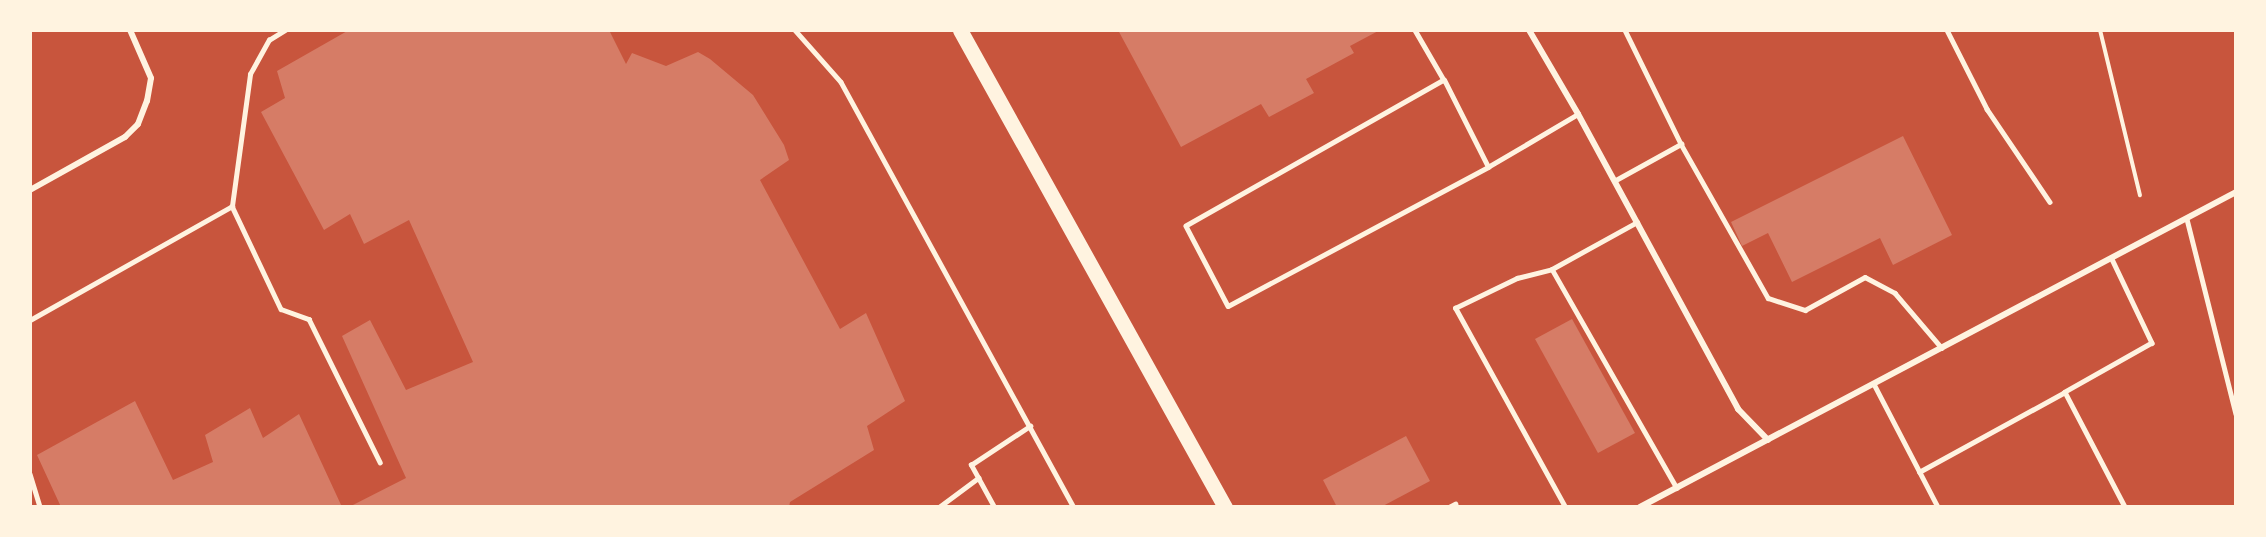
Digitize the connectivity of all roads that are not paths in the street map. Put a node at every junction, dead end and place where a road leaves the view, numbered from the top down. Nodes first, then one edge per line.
1 (130, 30) edge
2 (285, 30) edge
3 (795, 30) edge
4 (960, 30) edge
5 (1415, 30) edge
6 (1528, 30) edge
7 (1625, 30) edge
8 (1947, 30) edge
9 (1444, 80) junction
10 (1578, 114) junction
11 (1682, 144) junction
12 (1488, 167) junction
13 (1614, 182) junction
14 (30, 190) edge
15 (2236, 192) edge
16 (2050, 202) dead end
17 (232, 206) junction
18 (2187, 219) junction
19 (1637, 222) junction
20 (2112, 258) junction
21 (1552, 269) junction
22 (30, 320) edge
23 (1942, 348) junction
24 (1874, 384) junction
25 (2066, 392) junction
26 (2236, 414) edge
27 (1030, 426) junction
28 (1768, 440) junction
29 (380, 462) dead end
30 (1919, 472) junction
31 (30, 474) edge
32 (978, 478) junction
33 (1677, 488) junction
34 (1455, 504) dead end
35 (40, 507) edge
36 (939, 507) edge
37 (994, 507) edge
38 (1074, 507) edge
39 (1225, 507) edge
40 (1449, 507) edge
41 (1565, 507) edge
42 (1640, 507) edge
43 (1938, 507) edge
44 (2125, 507) edge

1 - 14 street
2 - 17 lane
3 - 27 lane
4 - 39 main road
5 - 9 lane
6 - 10 street
7 - 11 lane
8 - 16 lane
9 - 12 lane
9 - 12 lane
10 - 12 lane
10 - 13 street
11 - 13 lane
11 - 23 lane
13 - 19 street
15 - 18 street
17 - 22 lane
17 - 29 lane
18 - 20 street
18 - 26 lane
19 - 21 lane
19 - 28 street
20 - 23 street
20 - 25 lane
21 - 33 lane
21 - 41 lane
23 - 24 street
24 - 28 street
24 - 30 lane
25 - 30 lane
25 - 44 lane
27 - 32 lane
27 - 38 lane
28 - 33 street
30 - 43 lane
31 - 35 lane
32 - 36 lane
32 - 37 lane
33 - 42 street
34 - 40 lane

